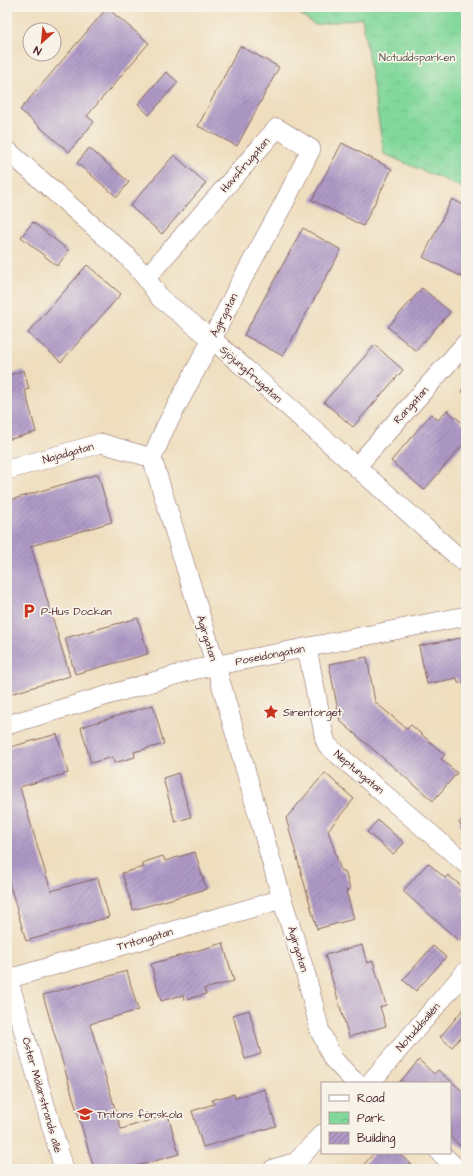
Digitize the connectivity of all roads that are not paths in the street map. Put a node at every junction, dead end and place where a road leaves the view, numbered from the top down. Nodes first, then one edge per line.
1 (7, 150) edge
2 (284, 204) joint
3 (146, 278) junction
4 (212, 339) junction
5 (466, 343) edge
6 (152, 458) junction
7 (356, 467) junction
8 (7, 470) edge
9 (466, 564) edge
10 (466, 616) edge
11 (308, 648) junction
12 (216, 666) junction
13 (7, 725) edge
14 (466, 864) edge
15 (282, 899) junction
16 (466, 972) edge
17 (8, 977) edge
18 (357, 1082) edge
19 (371, 1082) edge
20 (321, 1135) edge
21 (441, 1154) edge
22 (64, 1169) edge
23 (273, 1169) edge
24 (458, 1169) edge

1 - 3 street, Sjöjungfrugatan
2 - 3 street, Havsfrugatan
2 - 4 street, Ägirgatan
3 - 4 street, Sjöjungfrugatan
4 - 6 street, Ägirgatan
4 - 7 street, Sjöjungfrugatan
5 - 7 street, Rangatan
6 - 8 street, Najadgatan
6 - 12 street, Ägirgatan
7 - 9 street, Sjöjungfrugatan
10 - 11 street, Poseidongatan
11 - 12 street, Poseidongatan
11 - 14 street, Neptungatan
12 - 13 street, Poseidongatan
12 - 15 street, Ägirgatan
15 - 17 street, Tritongatan
15 - 18 street, Ägirgatan
16 - 19 street, Notuddsallén
17 - 22 street, Öster Mälarstrands allé
20 - 23 street
21 - 24 street

